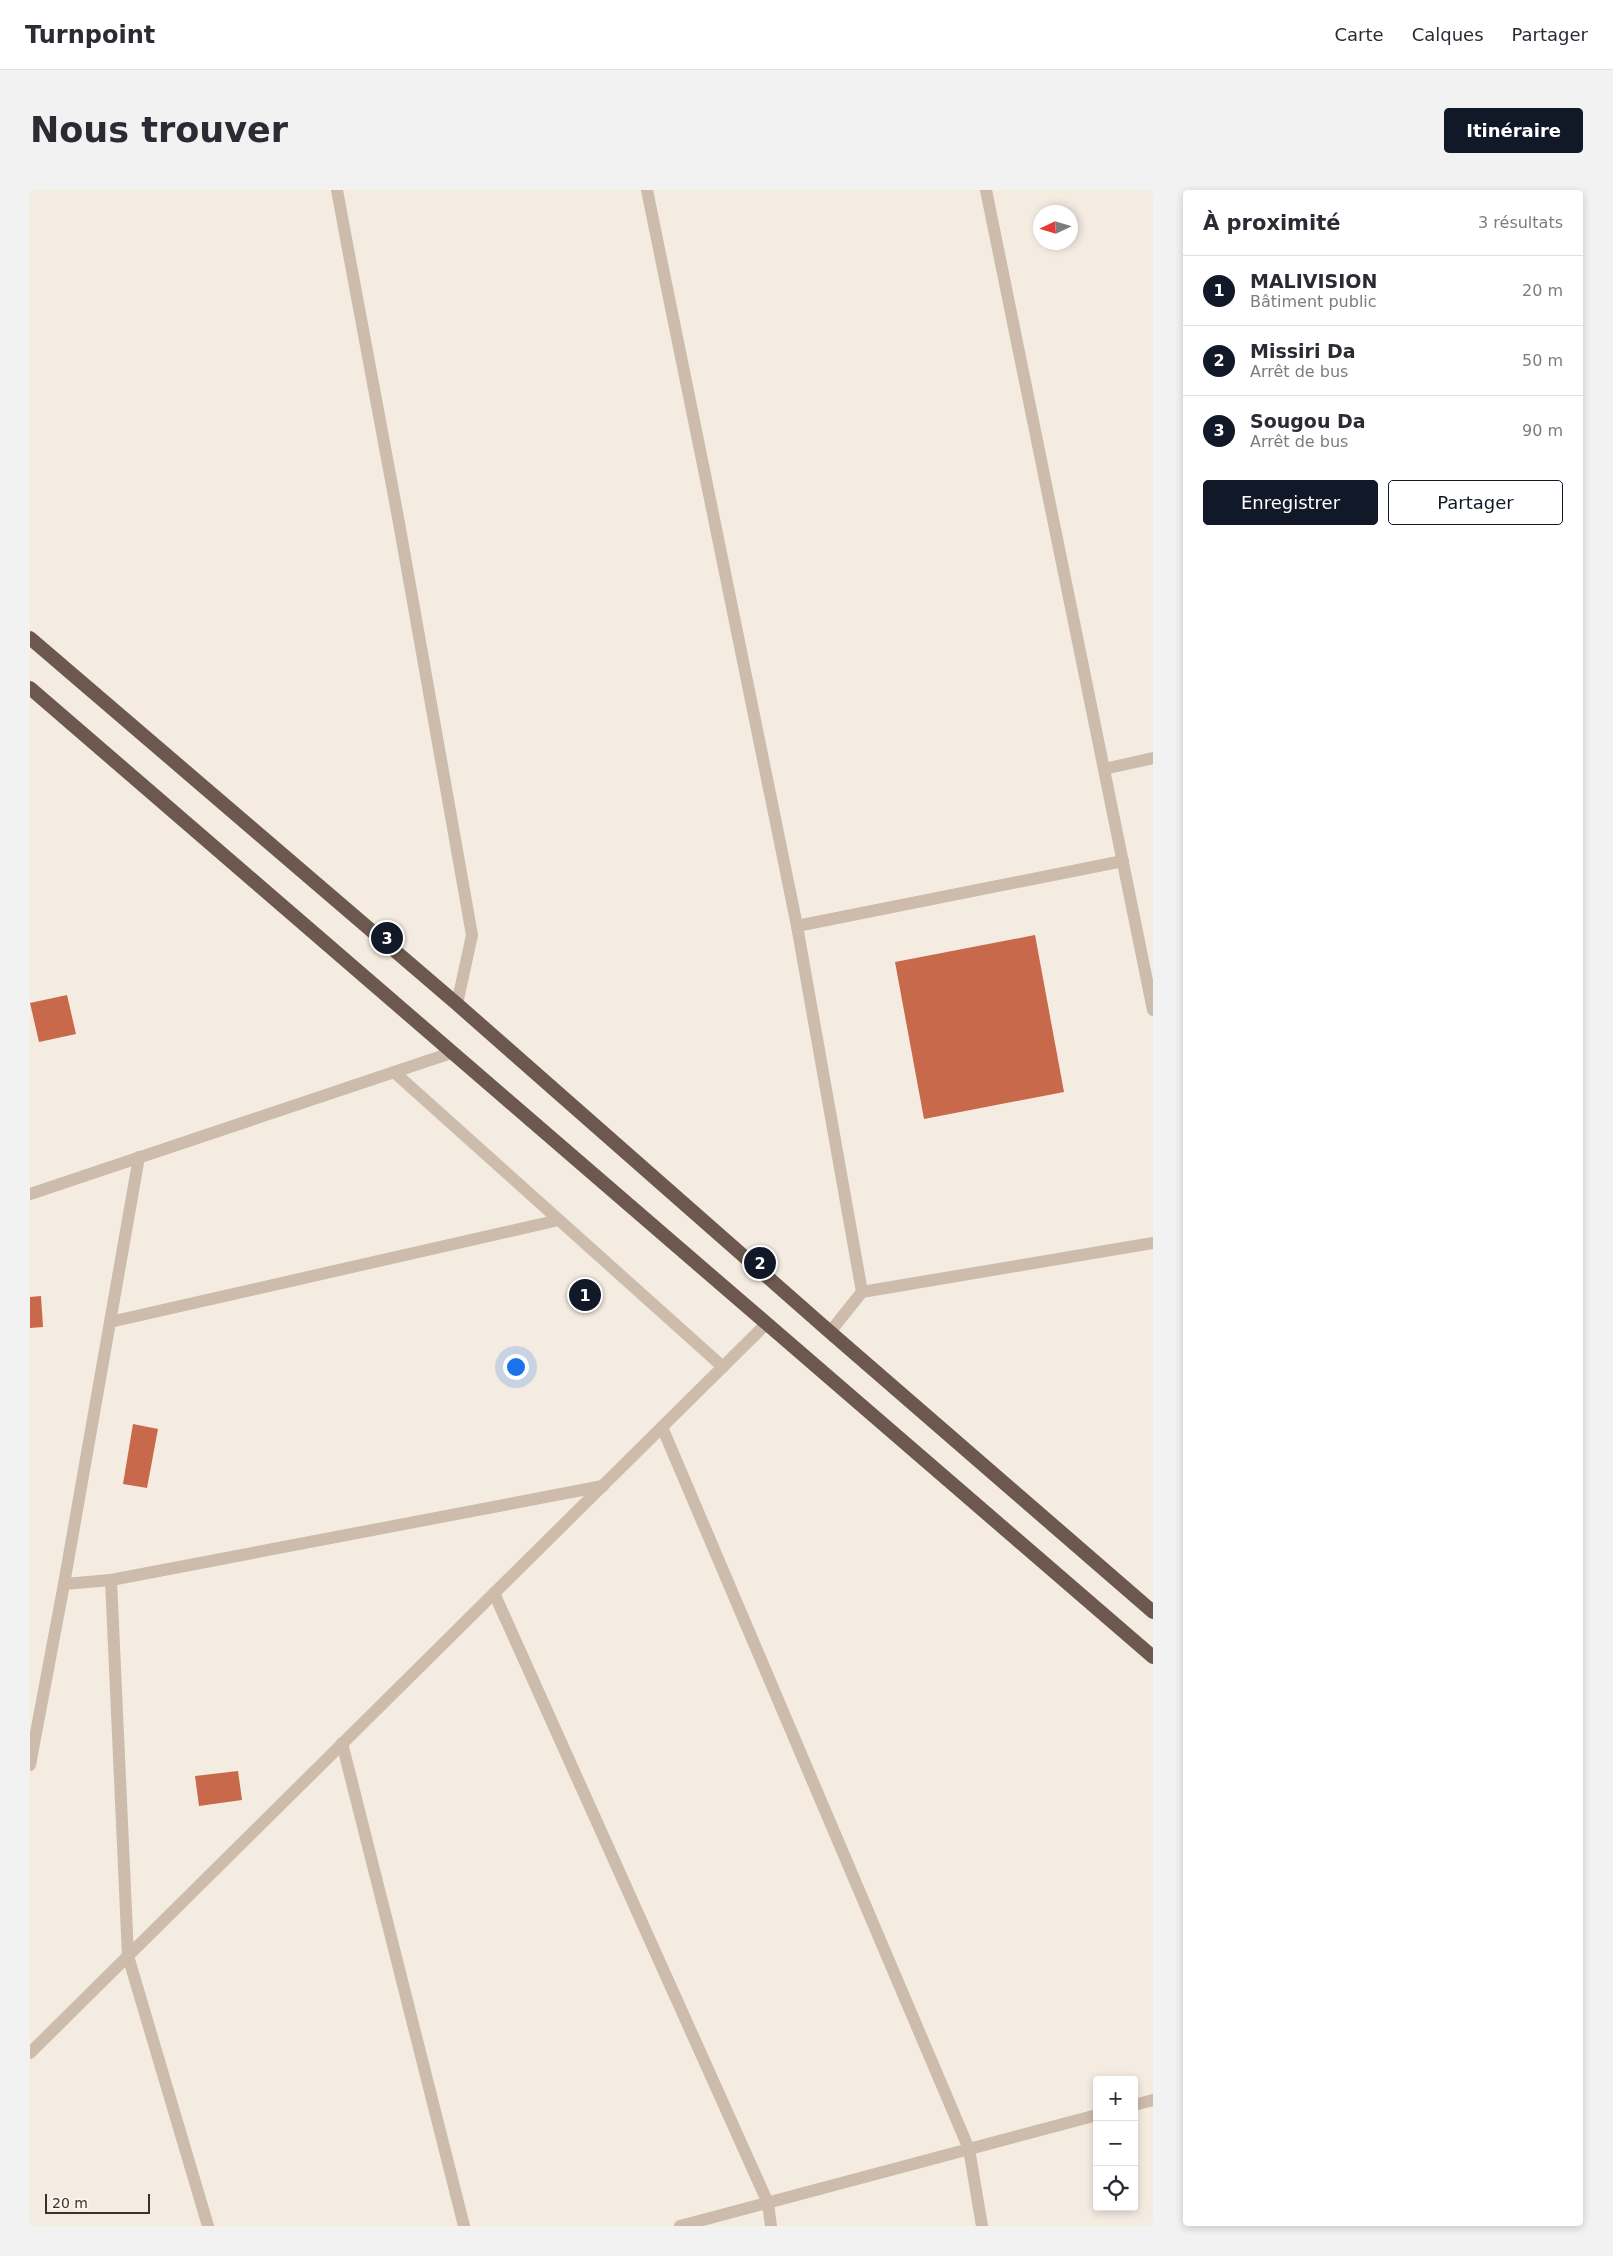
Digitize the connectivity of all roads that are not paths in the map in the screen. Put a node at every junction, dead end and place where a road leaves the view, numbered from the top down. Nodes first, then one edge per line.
1 (337, 190) edge
2 (647, 190) edge
3 (986, 190) edge
4 (30, 638) edge
5 (30, 688) edge
6 (1153, 758) edge
7 (1104, 768) junction
8 (1123, 861) junction
9 (797, 926) junction
10 (457, 1004) junction
11 (1153, 1010) edge
12 (451, 1054) junction
13 (394, 1072) junction
14 (138, 1157) junction
15 (30, 1194) edge
16 (559, 1220) junction
17 (1153, 1243) edge
18 (862, 1292) junction
19 (110, 1322) junction
20 (766, 1324) junction
21 (830, 1332) junction
22 (723, 1366) junction
23 (662, 1426) junction
24 (603, 1486) junction
25 (111, 1580) junction
26 (64, 1584) junction
27 (494, 1593) junction
28 (1153, 1612) edge
29 (1153, 1658) edge
30 (342, 1743) junction
31 (30, 1766) edge
32 (128, 1956) junction
33 (30, 2053) edge
34 (1153, 2100) edge
35 (1138, 2105) edge
36 (1093, 2116) edge
37 (969, 2149) junction
38 (768, 2203) junction
39 (208, 2226) edge
40 (464, 2226) edge
41 (680, 2226) edge
42 (771, 2226) edge
43 (982, 2226) edge

1 - 10 street
2 - 9 street
3 - 7 street
4 - 10 highway
5 - 12 highway
6 - 7 street
7 - 8 street
8 - 9 street
8 - 11 street
9 - 18 street
10 - 21 highway
12 - 13 street
12 - 20 highway
13 - 14 street
13 - 16 street
14 - 15 street
14 - 19 street
16 - 19 street
16 - 22 street
17 - 18 street
18 - 21 street
19 - 26 street
20 - 22 street
20 - 29 highway
21 - 28 highway
22 - 23 street
23 - 24 street
23 - 37 street
24 - 25 street
24 - 27 street
25 - 26 street
25 - 32 street
26 - 31 street
27 - 30 street
27 - 38 street
30 - 32 street
30 - 40 street
32 - 33 street
32 - 39 street
34 - 35 street
36 - 37 street
37 - 38 street
37 - 43 street
38 - 41 street
38 - 42 street

